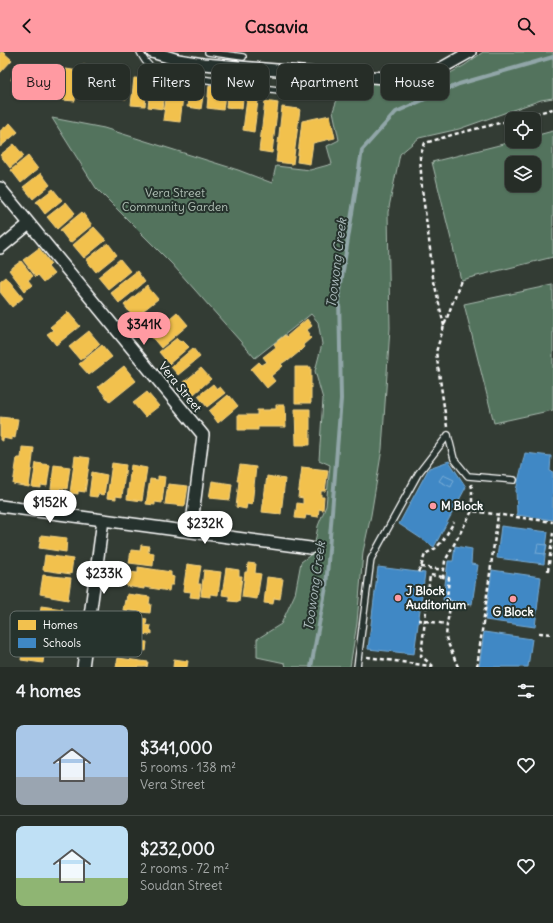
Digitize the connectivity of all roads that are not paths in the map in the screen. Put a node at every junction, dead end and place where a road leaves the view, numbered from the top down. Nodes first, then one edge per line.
1 (140, 52) edge
2 (208, 52) edge
3 (470, 52) edge
4 (160, 53) edge
5 (243, 57) dead end
6 (277, 90) edge
7 (0, 188) edge
8 (29, 224) junction
9 (0, 248) edge
10 (514, 480) dead end
11 (0, 506) edge
12 (103, 520) junction
13 (191, 531) junction
14 (310, 548) dead end
15 (91, 611) edge
16 (84, 657) edge
17 (83, 667) edge
18 (357, 667) edge

1 - 6 lane
2 - 5 lane
3 - 4 street
7 - 8 street, Vera Street
8 - 9 street
8 - 13 street, Vera Street
10 - 18 lane
11 - 12 street
12 - 13 street
12 - 15 street
13 - 14 street
16 - 17 street

